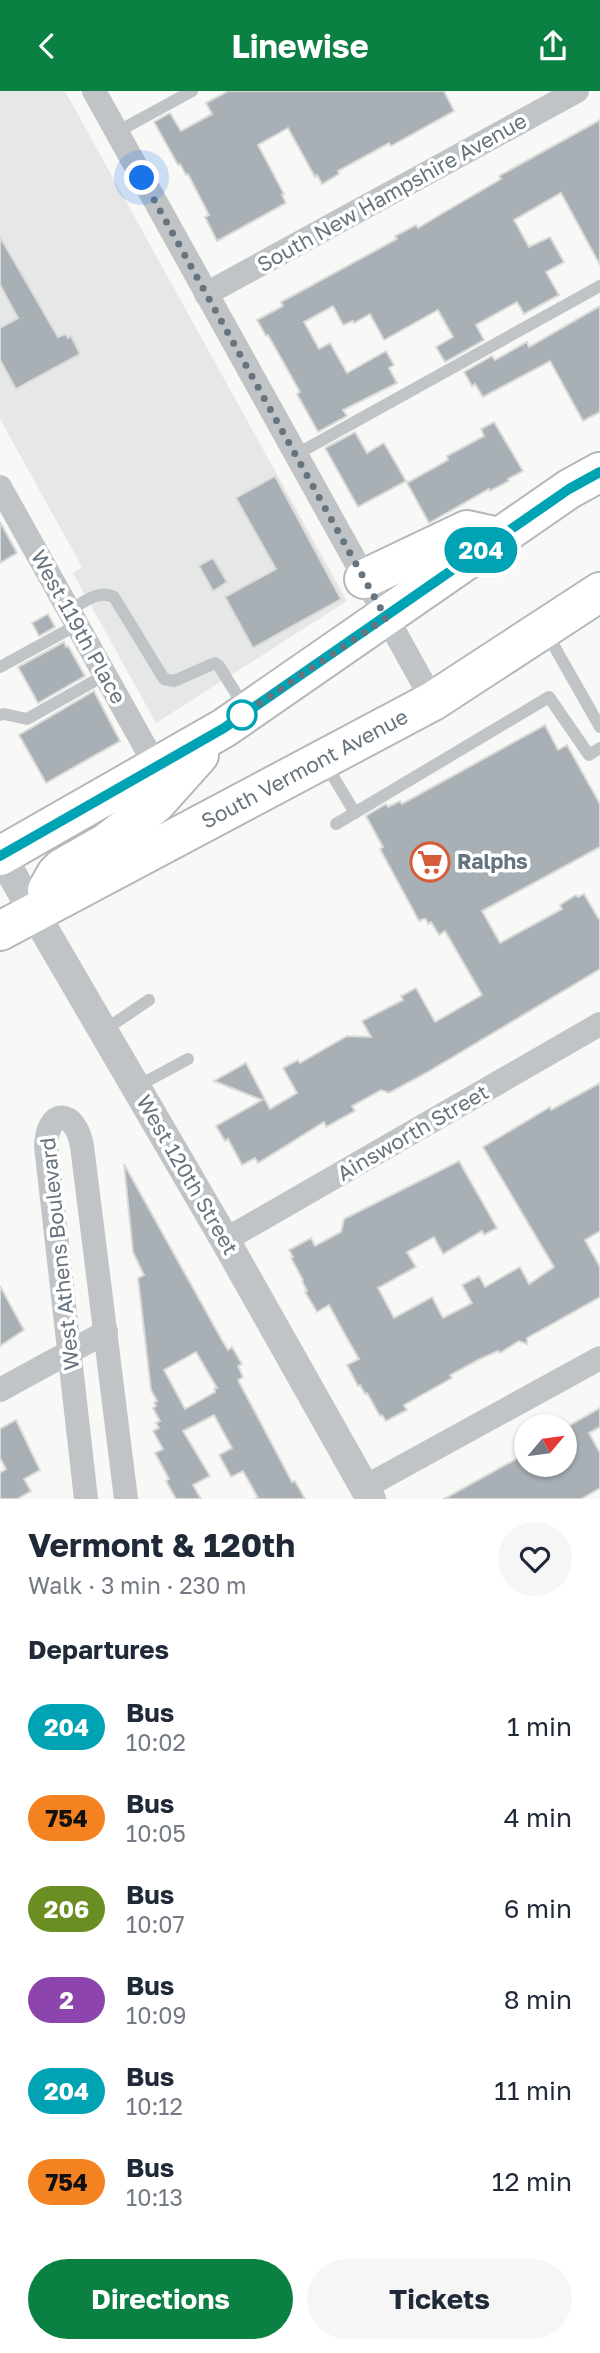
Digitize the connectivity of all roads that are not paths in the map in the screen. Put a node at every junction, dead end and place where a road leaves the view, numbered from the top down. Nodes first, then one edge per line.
1 (94, 91) edge
2 (192, 91) edge
3 (577, 91) edge
4 (117, 132) junction
5 (600, 286) edge
6 (206, 294) junction
7 (295, 455) junction
8 (600, 472) edge
9 (0, 487) edge
10 (499, 537) junction
11 (364, 579) junction
12 (600, 592) edge
13 (73, 618) junction
14 (386, 618) junction
15 (544, 628) junction
16 (0, 667) edge
17 (105, 675) junction
18 (433, 701) junction
19 (0, 715) edge
20 (235, 720) junction
21 (600, 727) edge
22 (600, 748) edge
23 (323, 760) junction
24 (157, 768) junction
25 (355, 813) junction
26 (336, 824) dead end
27 (0, 859) edge
28 (34, 912) junction
29 (0, 931) edge
30 (149, 1000) dead end
31 (600, 1024) edge
32 (102, 1031) junction
33 (188, 1059) dead end
34 (136, 1087) junction
35 (225, 1240) junction
36 (106, 1332) junction
37 (69, 1352) junction
38 (600, 1358) edge
39 (0, 1390) edge
40 (368, 1493) edge
41 (86, 1499) edge
42 (127, 1499) edge

1 - 4 street
2 - 4 lane
3 - 6 street, South New Hampshire Avenue
4 - 6 street
5 - 7 lane
6 - 7 street
7 - 11 street
8 - 10 main road
9 - 13 street, West 119th Place
10 - 11 main road
10 - 14 main road
11 - 14 street
12 - 15 main road, South Vermont Avenue
13 - 16 lane
13 - 17 street, West 119th Place
13 - 20 lane
14 - 18 street
14 - 20 main road
15 - 18 main road, South Vermont Avenue
15 - 21 lane
17 - 19 lane
17 - 24 street, West 119th Place
18 - 23 main road, South Vermont Avenue
20 - 24 main road
20 - 28 main road
22 - 25 lane
23 - 25 lane
23 - 28 main road, South Vermont Avenue
24 - 27 main road
25 - 26 lane
27 - 28 street, West 120th Street
28 - 29 main road, South Vermont Avenue
28 - 32 street, West 120th Street
30 - 32 lane
31 - 35 street, Ainsworth Street
32 - 34 street, West 120th Street
33 - 34 lane
34 - 35 street, West 120th Street
35 - 40 street, West 120th Street
36 - 37 street
36 - 37 street, West Athens Boulevard
36 - 42 street, West Athens Boulevard
37 - 39 street
37 - 41 street, West Athens Boulevard
38 - 40 street

